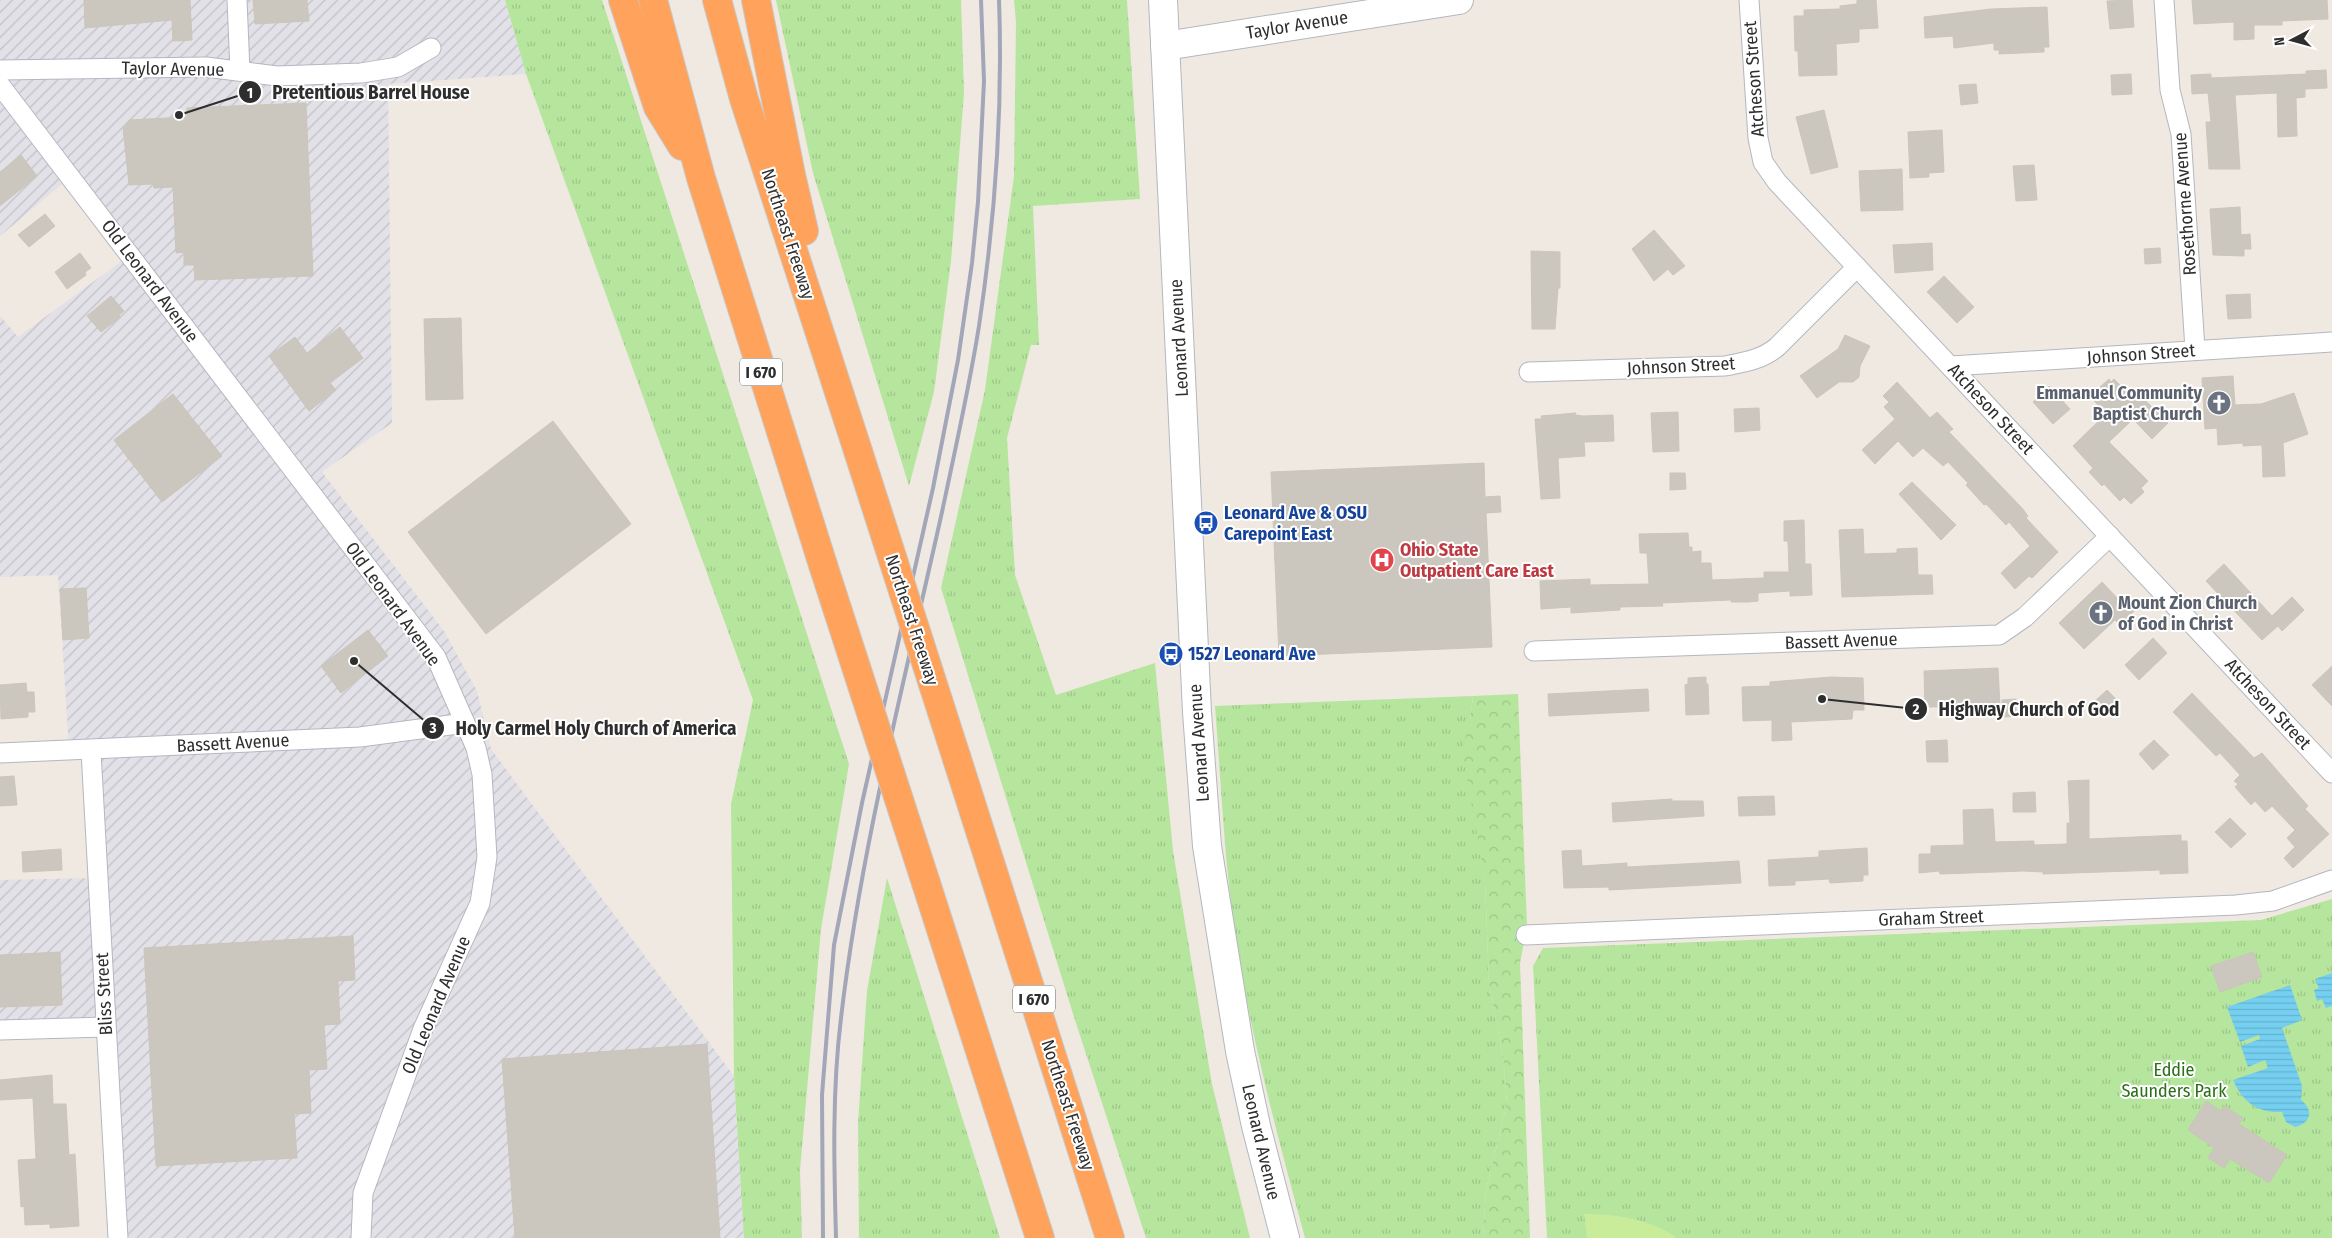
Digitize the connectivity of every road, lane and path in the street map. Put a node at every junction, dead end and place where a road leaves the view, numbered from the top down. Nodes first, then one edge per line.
1 (237, 0) edge
2 (623, 0) edge
3 (653, 0) edge
4 (717, 0) edge
5 (756, 0) edge
6 (1163, 0) edge
7 (1459, 0) edge
8 (1749, 0) edge
9 (2164, 0) edge
10 (1166, 46) junction
11 (431, 48) dead end
12 (0, 70) edge
13 (240, 71) junction
14 (0, 85) edge
15 (701, 178) junction
16 (1857, 267) junction
17 (2332, 342) edge
18 (2195, 349) junction
19 (1951, 366) junction
20 (1529, 372) dead end
21 (858, 451) junction
22 (2110, 536) junction
23 (1534, 652) dead end
24 (465, 723) junction
25 (91, 751) junction
26 (0, 754) edge
27 (2332, 772) edge
28 (2332, 880) edge
29 (1526, 935) dead end
30 (106, 1027) junction
31 (0, 1030) edge
32 (118, 1238) edge
33 (361, 1238) edge
34 (1040, 1238) edge
35 (1110, 1238) edge
36 (1285, 1238) edge

1 - 13 street
2 - 15 highway
3 - 15 highway, I 670
4 - 21 highway, Northeast Freeway / I 670
5 - 21 highway
6 - 10 street, Leonard Avenue
7 - 10 street, Taylor Avenue
8 - 16 street, Atcheson Street
9 - 18 street, Rosethorne Avenue
10 - 36 street, Leonard Avenue
11 - 13 street, Taylor Avenue
12 - 13 street, Taylor Avenue
14 - 24 street, Old Leonard Avenue
15 - 34 highway, I 670, bridge
16 - 19 street, Atcheson Street
16 - 20 street, Johnson Street
17 - 18 street, Johnson Street
18 - 19 street, Johnson Street
19 - 22 street, Atcheson Street
21 - 35 highway, Northeast Freeway / I 670, bridge
22 - 23 street, Bassett Avenue
22 - 27 street, Atcheson Street
24 - 25 street, Bassett Avenue
24 - 33 street, Old Leonard Avenue
25 - 26 street, Bassett Avenue
25 - 30 street, Bliss Street
28 - 29 street, Graham Street
30 - 31 street
30 - 32 street, Bliss Street

